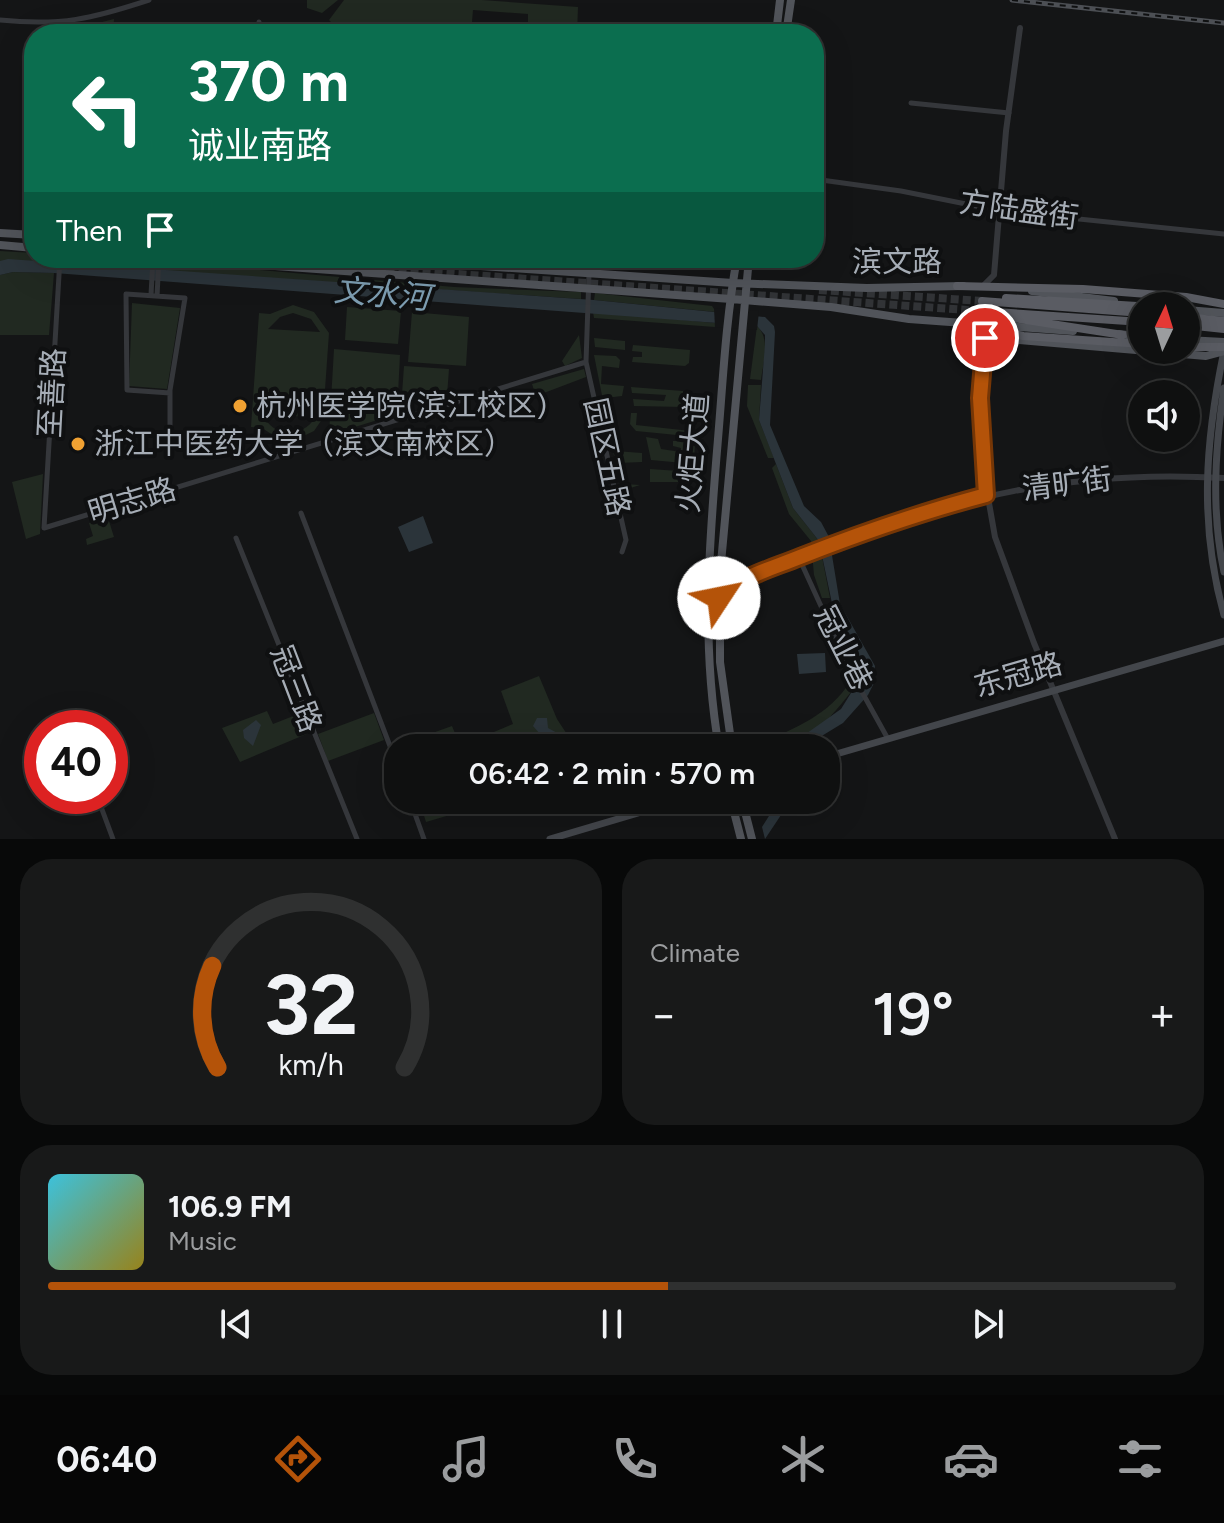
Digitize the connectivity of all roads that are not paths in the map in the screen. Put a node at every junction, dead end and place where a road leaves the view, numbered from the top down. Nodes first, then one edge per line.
1 (120, 0) edge
2 (149, 0) edge
3 (780, 0) edge
4 (791, 0) edge
5 (117, 10) junction
6 (0, 20) edge
7 (39, 24) edge
8 (56, 24) edge
9 (777, 24) edge
10 (787, 24) edge
11 (1020, 28) dead end
12 (911, 103) dead end
13 (1009, 113) junction
14 (824, 180) edge
15 (1001, 211) junction
16 (0, 233) edge
17 (24, 234) edge
18 (1224, 234) edge
19 (0, 245) edge
20 (24, 247) edge
21 (59, 268) edge
22 (157, 268) edge
23 (255, 268) edge
24 (528, 268) edge
25 (735, 268) edge
26 (748, 268) edge
27 (589, 273) junction
28 (994, 275) junction
29 (746, 282) junction
30 (733, 283) junction
31 (957, 286) junction
32 (983, 286) junction
33 (1005, 286) junction
34 (588, 292) junction
35 (154, 293) junction
36 (731, 299) junction
37 (1224, 304) edge
38 (743, 305) junction
39 (1128, 305) edge
40 (1128, 307) edge
41 (1128, 309) edge
42 (1200, 311) edge
43 (1224, 313) edge
44 (1082, 314) junction
45 (1200, 318) edge
46 (1128, 320) edge
47 (1224, 321) edge
48 (974, 325) junction
49 (1200, 326) edge
50 (1224, 329) edge
51 (1123, 335) junction
52 (1128, 336) edge
53 (989, 337) junction
54 (1128, 343) edge
55 (1200, 343) edge
56 (1200, 347) edge
57 (1224, 348) edge
58 (586, 362) junction
59 (1224, 388) edge
60 (170, 393) junction
61 (170, 427) dead end
62 (1206, 477) junction
63 (1220, 478) edge
64 (986, 495) junction
65 (301, 513) dead end
66 (710, 526) junction
67 (44, 528) joint
68 (723, 528) junction
69 (236, 538) dead end
70 (622, 552) dead end
71 (799, 558) junction
72 (1224, 572) edge
73 (720, 574) junction
74 (734, 583) junction
75 (719, 598) junction
76 (1224, 615) edge
77 (1224, 641) edge
78 (1054, 689) junction
79 (385, 734) edge
80 (717, 734) edge
81 (730, 734) edge
82 (888, 739) junction
83 (840, 753) edge
84 (104, 814) edge
85 (415, 814) edge
86 (635, 814) edge
87 (735, 814) edge
88 (746, 814) edge
89 (751, 836) edge
90 (113, 839) edge
91 (357, 839) edge
92 (424, 839) edge
93 (550, 839) edge
94 (741, 839) edge
95 (1115, 839) edge

1 - 5 street
2 - 5 street
3 - 9 main road
4 - 10 main road
5 - 8 street
6 - 7 street
11 - 13 street
12 - 13 street
13 - 15 street
14 - 15 street, 方陆盛街
15 - 18 street, 方陆盛街
15 - 28 street
16 - 17 main road
19 - 20 main road
21 - 67 street, 至善路
22 - 35 street
23 - 34 main road, 滨文路
24 - 27 main road, 滨文路
25 - 30 main road, 火炬大道
26 - 29 main road, 火炬大道
27 - 30 main road, 滨文路
27 - 34 street, 园区五路
28 - 32 street
28 - 33 street
29 - 30 main road, 滨文路
29 - 31 main road, 滨文路
29 - 38 main road, 火炬大道
30 - 36 main road, 火炬大道
31 - 32 highway
31 - 39 main road, 滨文路
32 - 33 highway
33 - 37 highway
34 - 36 main road, 滨文路
34 - 58 street, 园区五路
35 - 60 street
35 - 60 street
36 - 38 main road, 滨文路
36 - 66 main road, 火炬大道
38 - 48 main road, 滨文路
38 - 68 main road, 火炬大道
40 - 44 highway
41 - 44 highway
42 - 43 main road
44 - 46 highway
44 - 51 highway
45 - 47 highway
48 - 51 main road, 滨文路
48 - 53 main road
48 - 54 highway
49 - 50 highway
51 - 52 main road, 滨文路
53 - 57 main road
53 - 64 street
55 - 57 main road
56 - 57 highway
57 - 62 main road
58 - 67 street, 明志路
58 - 70 street, 园区五路
59 - 63 main road
60 - 61 street
62 - 63 street, 清旷街
62 - 64 street, 清旷街
62 - 76 main road
63 - 72 main road
64 - 71 street, 清旷街
64 - 78 street
65 - 79 street
66 - 68 main road
66 - 80 main road, 火炬大道
68 - 73 main road, 火炬大道
69 - 91 street, 冠三路
71 - 74 street, 清旷街
71 - 82 street, 冠业巷
73 - 74 street
73 - 75 main road, 火炬大道
74 - 75 street, 清旷街
75 - 81 main road, 火炬大道
77 - 78 main road, 东冠路
78 - 82 main road, 东冠路
78 - 95 street
82 - 83 main road, 东冠路
84 - 90 street
85 - 92 street
86 - 93 main road
87 - 94 main road
88 - 89 main road

